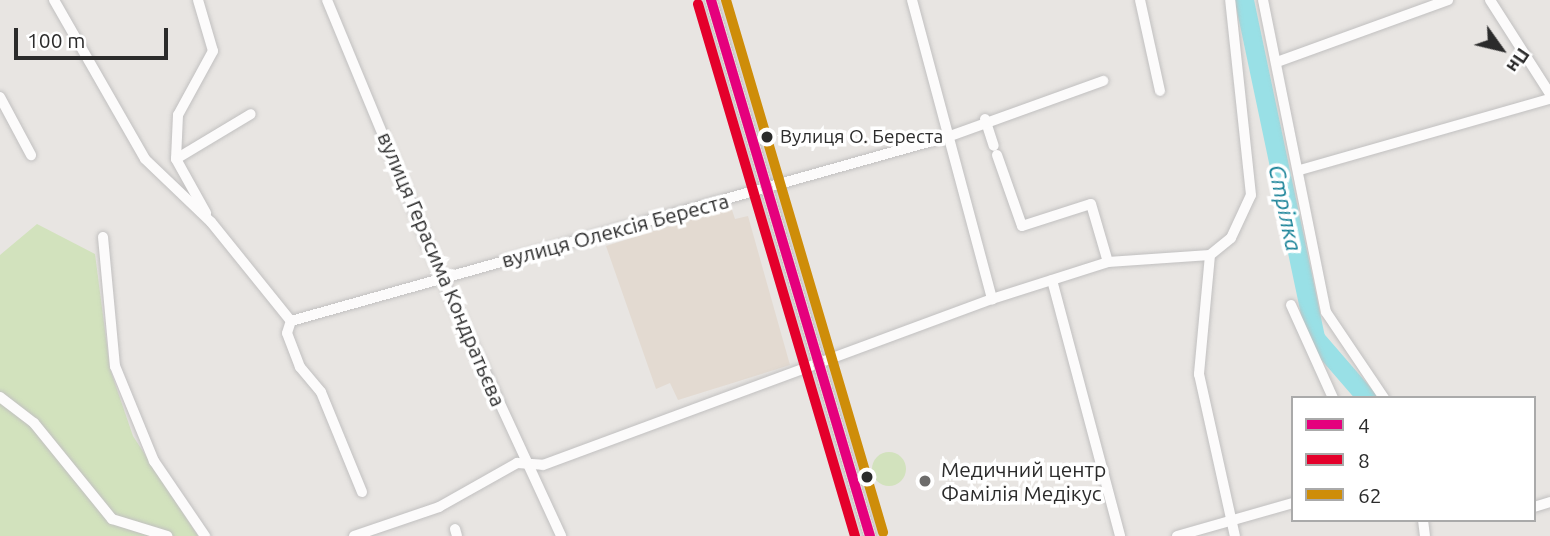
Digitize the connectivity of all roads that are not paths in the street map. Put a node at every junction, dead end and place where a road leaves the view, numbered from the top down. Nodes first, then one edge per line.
1 (54, 0) edge
2 (198, 0) edge
3 (327, 0) edge
4 (711, 0) edge
5 (912, 0) edge
6 (1140, 0) edge
7 (1230, 0) edge
8 (1262, 0) edge
9 (1448, 0) edge
10 (1490, 0) edge
11 (1277, 62) junction
12 (1103, 80) dead end
13 (1160, 91) dead end
14 (0, 97) edge
15 (1550, 97) edge
16 (251, 114) dead end
17 (985, 119) junction
18 (950, 136) junction
19 (31, 155) dead end
20 (176, 159) junction
21 (1300, 170) junction
22 (769, 188) junction
23 (211, 222) junction
24 (103, 237) dead end
25 (1210, 255) junction
26 (1108, 262) junction
27 (442, 278) junction
28 (1052, 280) junction
29 (992, 299) junction
30 (1291, 306) dead end
31 (291, 321) junction
32 (819, 364) junction
33 (1332, 396) edge
34 (1383, 396) edge
35 (0, 397) edge
36 (528, 462) junction
37 (362, 492) dead end
38 (1291, 503) edge
39 (1229, 517) junction
40 (167, 536) edge
41 (205, 536) edge
42 (354, 536) edge
43 (561, 536) edge
44 (870, 536) edge
45 (1120, 536) edge
46 (1177, 536) edge
47 (1235, 536) edge

1 - 23 street
2 - 20 street
3 - 27 street, вулиця Герасима Кондратьєва
4 - 22 main road
5 - 18 street
6 - 13 street
7 - 25 street
8 - 11 street
9 - 11 street
10 - 15 street
11 - 21 street
12 - 17 street, вулиця Олексія Береста
14 - 19 street
15 - 21 street
16 - 20 street
17 - 18 street, вулиця Олексія Береста
17 - 26 street
18 - 22 street, вулиця Олексія Береста
18 - 29 street
20 - 23 street
21 - 34 street
22 - 27 street, вулиця Олексія Береста
22 - 32 main road
23 - 31 street
24 - 41 street
25 - 26 street
25 - 39 street
26 - 28 street
27 - 31 street, вулиця Олексія Береста
27 - 36 street, вулиця Герасима Кондратьєва
28 - 29 street
28 - 45 street
29 - 32 street
30 - 33 street
31 - 37 street
32 - 36 street
32 - 44 main road
35 - 40 street
36 - 42 street
36 - 43 street, вулиця Герасима Кондратьєва
38 - 39 street
39 - 46 street
39 - 47 street

